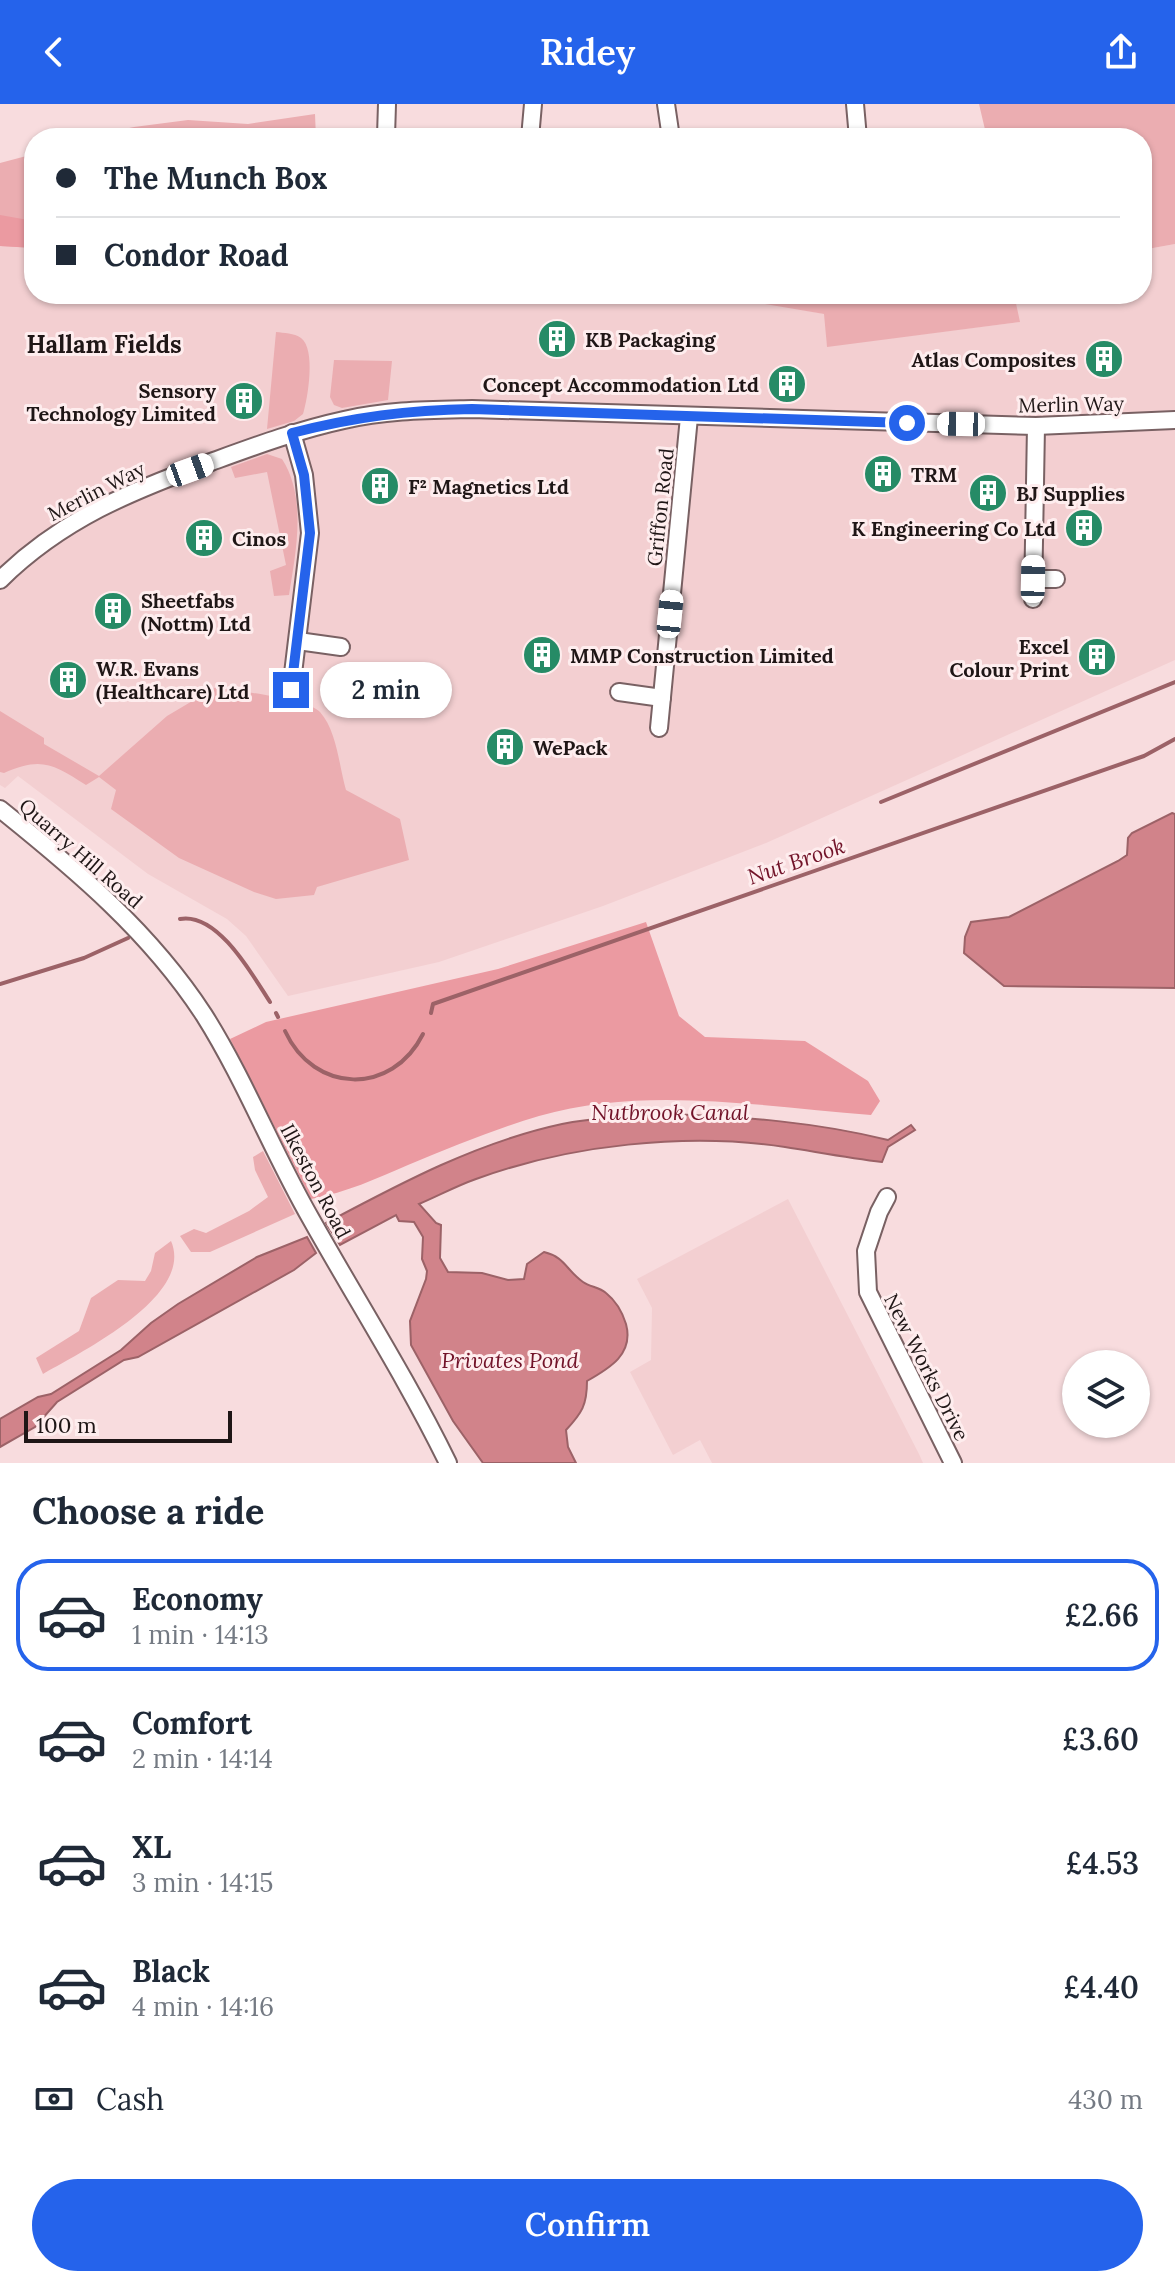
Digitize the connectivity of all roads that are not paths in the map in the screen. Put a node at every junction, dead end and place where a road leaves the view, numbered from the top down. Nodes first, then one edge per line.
1 (387, 104) edge
2 (533, 104) edge
3 (666, 104) edge
4 (855, 104) edge
5 (387, 128) edge
6 (531, 128) edge
7 (670, 128) edge
8 (857, 128) edge
9 (689, 417) junction
10 (1175, 420) edge
11 (1036, 426) junction
12 (292, 433) junction
13 (1033, 579) junction
14 (1056, 579) dead end
15 (0, 580) edge
16 (1033, 599) dead end
17 (298, 641) junction
18 (341, 647) dead end
19 (291, 690) dead end
20 (619, 692) dead end
21 (662, 698) junction
22 (659, 728) dead end
23 (0, 809) edge
24 (135, 927) joint
25 (887, 1197) dead end
26 (448, 1463) edge
27 (953, 1463) edge

1 - 5 street
2 - 6 street
3 - 7 street
4 - 8 street
9 - 11 street, Merlin Way
9 - 12 street, Merlin Way
9 - 21 street, Griffon Road
10 - 11 street, Merlin Way
11 - 13 street
12 - 15 street, Merlin Way
12 - 17 street
13 - 14 street
13 - 16 street
17 - 18 street
17 - 19 street
20 - 21 street
21 - 22 street, Griffon Road
23 - 24 street, Quarry Hill Road
24 - 26 street, Ilkeston Road
25 - 27 street, New Works Drive

